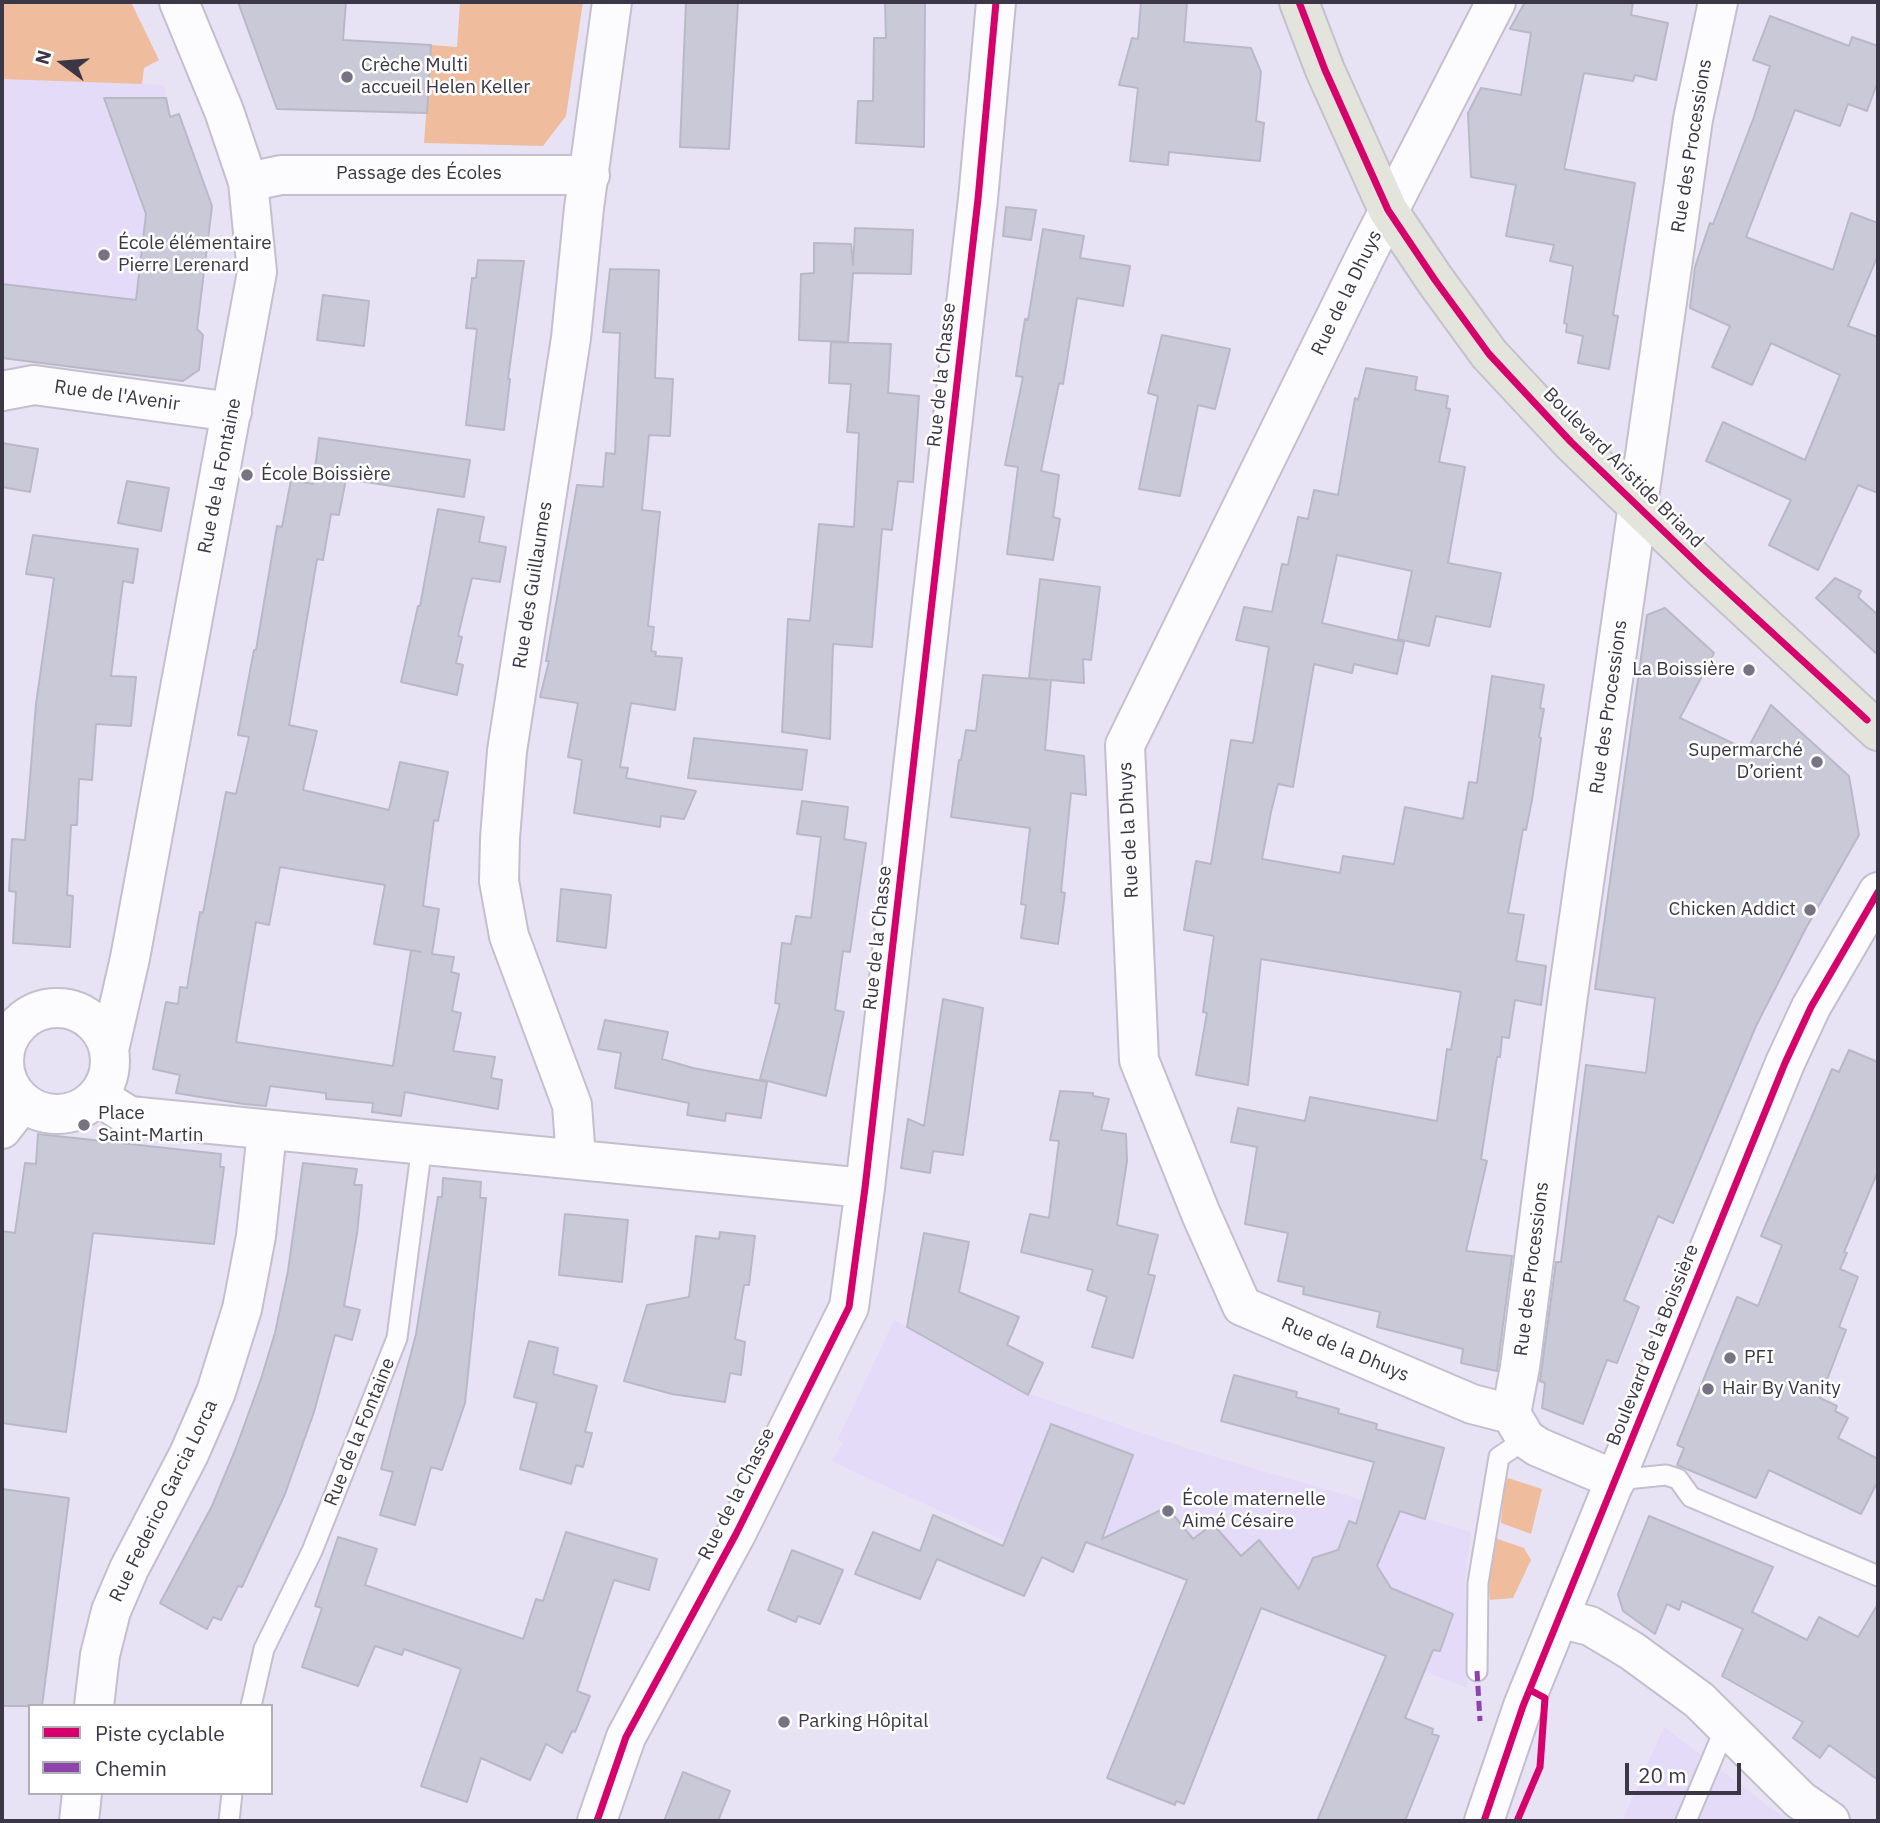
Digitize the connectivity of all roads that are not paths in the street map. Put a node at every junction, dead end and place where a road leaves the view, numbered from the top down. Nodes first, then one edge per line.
1 (179, 2) edge
2 (612, 2) edge
3 (996, 2) edge
4 (1299, 2) edge
5 (1496, 2) edge
6 (1718, 2) edge
7 (590, 174) junction
8 (248, 182) junction
9 (1388, 210) junction
10 (2, 391) edge
11 (232, 412) junction
12 (1639, 505) junction
13 (1878, 731) edge
14 (1878, 892) edge
15 (130, 958) junction
16 (86, 1017) junction
17 (7, 1030) edge
18 (109, 1050) junction
19 (98, 1096) junction
20 (12, 1116) edge
21 (267, 1132) junction
22 (422, 1146) junction
23 (576, 1158) junction
24 (865, 1188) junction
25 (1519, 1427) junction
26 (1616, 1480) junction
27 (1878, 1576) edge
28 (1559, 1618) junction
29 (1477, 1671) dead end
30 (94, 1704) edge
31 (251, 1704) edge
32 (1727, 1726) junction
33 (82, 1795) edge
34 (232, 1795) edge
35 (79, 1821) edge
36 (229, 1821) edge
37 (597, 1821) edge
38 (1484, 1821) edge
39 (1686, 1821) edge
40 (1830, 1821) edge

1 - 8 street, Rue de la Fontaine
2 - 7 street, Rue des Guillaumes
3 - 24 street, Rue de la Chasse
4 - 9 main road, Boulevard Aristide Briand
5 - 9 street, Rue de la Dhuys
6 - 12 street, Rue des Processions
7 - 8 street, Passage des Écoles
7 - 23 street, Rue des Guillaumes
8 - 11 street, Rue de la Fontaine
9 - 12 main road, Boulevard Aristide Briand
9 - 25 street, Rue de la Dhuys
10 - 11 street, Rue de l'Avenir
11 - 15 street, Rue de la Fontaine
12 - 13 main road, Boulevard Aristide Briand
12 - 25 street, Rue des Processions
14 - 26 street, Boulevard de la Boissière
15 - 16 street, Rue de la Fontaine
15 - 18 street, Rue de la Fontaine
16 - 17 street
16 - 18 street
17 - 20 street
18 - 19 street
19 - 20 street
19 - 21 street
21 - 22 street
21 - 30 street, Rue Federico Garcia Lorca
22 - 23 street
22 - 31 lane, Rue de la Fontaine
23 - 24 street
24 - 37 street, Rue de la Chasse
25 - 26 street, Rue de la Dhuys
25 - 29 lane
26 - 27 lane
26 - 28 street, Boulevard de la Boissière
28 - 32 street
28 - 38 street, Boulevard de la Boissière
32 - 39 lane
32 - 40 street
33 - 35 street
34 - 36 lane

